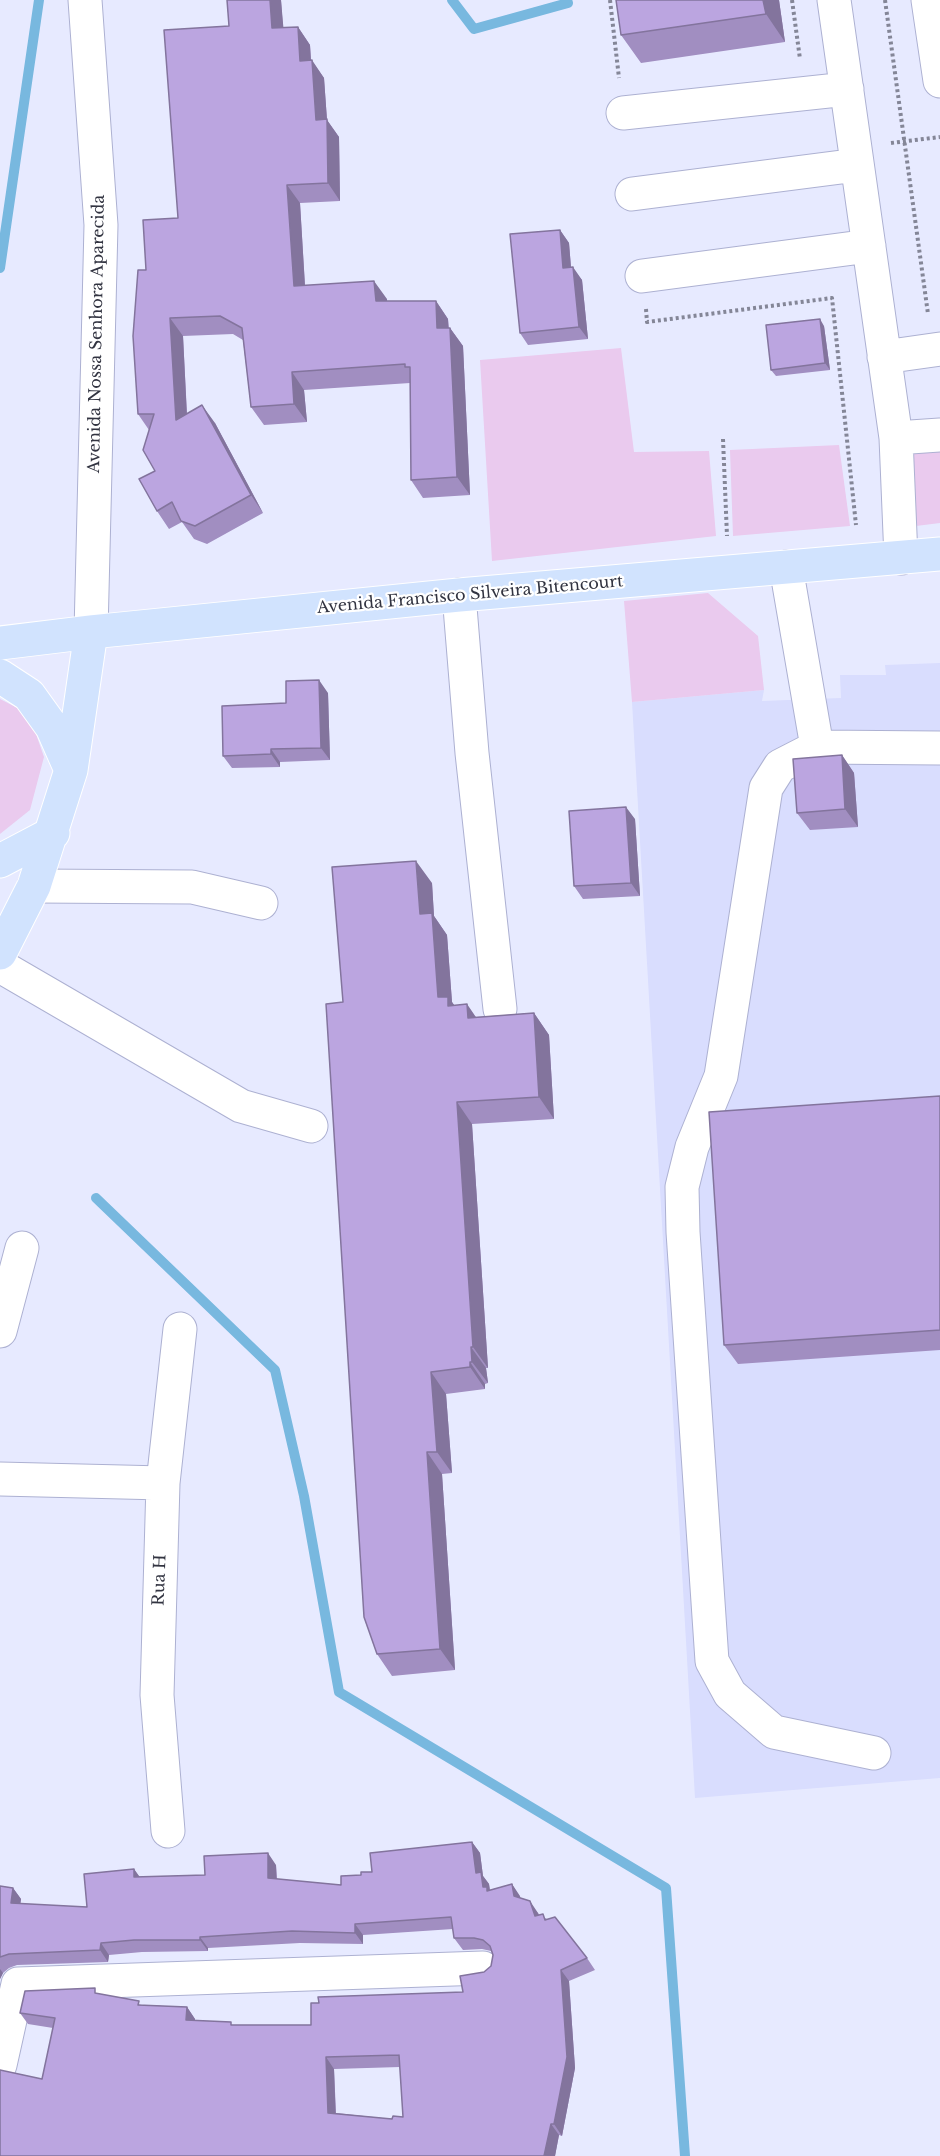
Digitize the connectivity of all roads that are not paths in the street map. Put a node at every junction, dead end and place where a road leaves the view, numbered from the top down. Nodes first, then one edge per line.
1 (85, 0) edge
2 (834, 0) edge
3 (928, 0) edge
4 (940, 81) edge
5 (847, 89) junction
6 (623, 113) dead end
7 (857, 165) junction
8 (632, 194) dead end
9 (868, 246) junction
10 (642, 276) dead end
11 (936, 349) edge
12 (884, 357) junction
13 (940, 435) edge
14 (896, 438) junction
15 (940, 554) edge
16 (901, 558) junction
17 (786, 567) junction
18 (459, 595) junction
19 (91, 632) junction
20 (0, 643) edge
21 (0, 676) edge
22 (817, 747) junction
23 (940, 748) edge
24 (71, 770) junction
25 (53, 833) junction
26 (0, 861) edge
27 (34, 886) junction
28 (261, 903) dead end
29 (0, 953) edge
30 (0, 966) edge
31 (500, 1009) dead end
32 (311, 1126) dead end
33 (22, 1248) dead end
34 (180, 1329) dead end
35 (0, 1331) edge
36 (0, 1479) edge
37 (163, 1483) junction
38 (874, 1753) dead end
39 (168, 1832) dead end
40 (483, 1968) dead end
41 (0, 2065) edge

1 - 19 street, Avenida Nossa Senhora Aparecida
2 - 5 street
3 - 4 street
5 - 6 street
5 - 7 street
7 - 8 street
7 - 9 street
9 - 10 street
9 - 12 street
11 - 12 street
12 - 14 street
13 - 14 street
14 - 16 street
15 - 16 main road, Avenida Francisco Silveira Bitencourt
16 - 17 main road, Avenida Francisco Silveira Bitencourt
17 - 18 main road, Avenida Francisco Silveira Bitencourt
17 - 22 street
18 - 19 main road, Avenida Francisco Silveira Bitencourt
18 - 31 street
19 - 20 main road, Avenida Francisco Silveira Bitencourt
19 - 24 main road
21 - 24 main road
22 - 23 street
22 - 38 street
24 - 25 main road
25 - 26 main road
25 - 27 main road
27 - 28 street
27 - 29 main road
30 - 32 street
33 - 35 street
34 - 37 street, Rua H
36 - 37 street
37 - 39 street, Rua H
40 - 41 street

